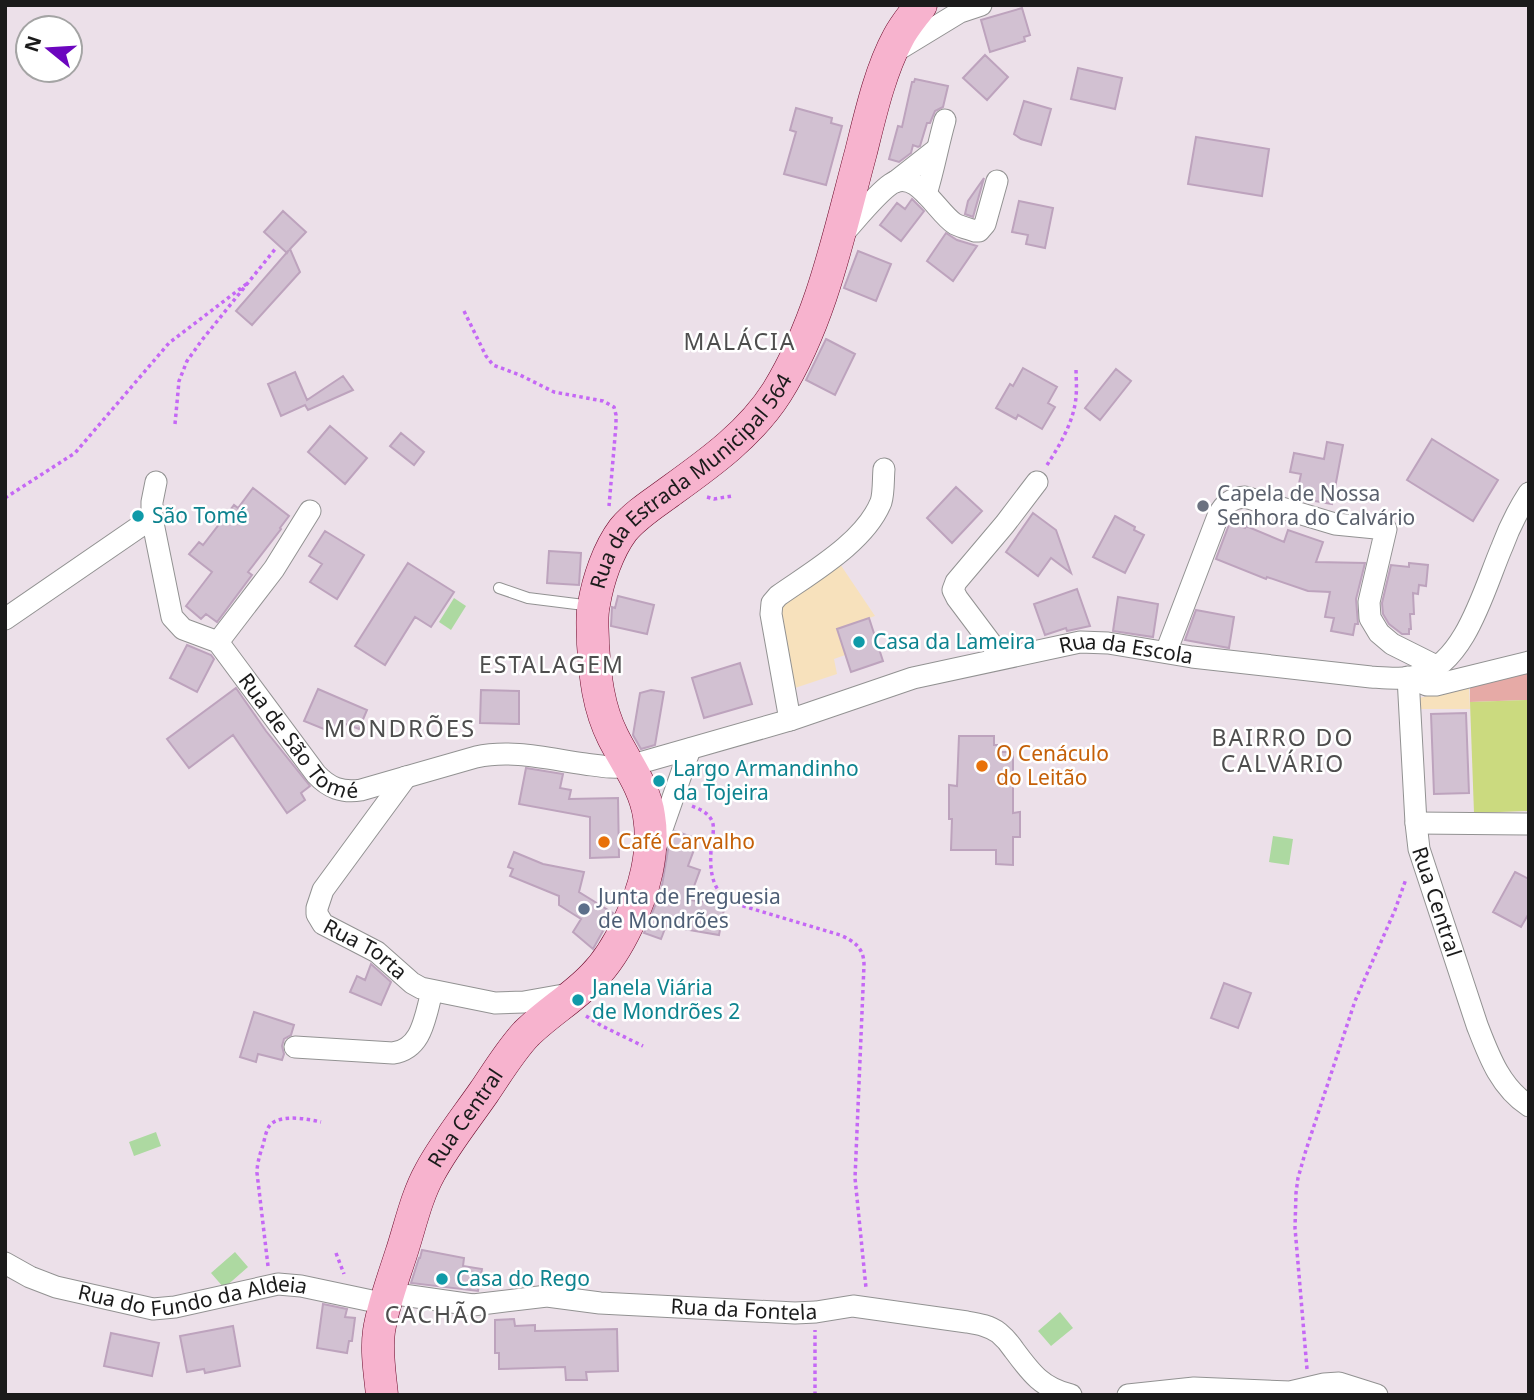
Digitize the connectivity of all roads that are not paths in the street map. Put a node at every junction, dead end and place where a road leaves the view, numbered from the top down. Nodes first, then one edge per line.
1 (921, 5) edge
2 (981, 5) edge
3 (891, 54) junction
4 (946, 120) dead end
5 (937, 149) junction
6 (895, 181) junction
7 (997, 181) dead end
8 (926, 194) junction
9 (837, 240) junction
10 (884, 469) dead end
11 (156, 482) dead end
12 (1037, 482) road end
13 (1529, 493) edge
14 (310, 511) dead end
15 (152, 518) junction
16 (499, 588) dead end
17 (593, 606) junction
18 (5, 619) edge
19 (218, 642) junction
20 (1166, 652) junction
21 (1002, 658) junction
22 (1529, 662) edge
23 (1438, 667) junction
24 (1408, 677) junction
25 (790, 720) junction
26 (690, 749) junction
27 (629, 766) junction
28 (407, 777) junction
29 (1416, 823) junction
30 (1529, 824) edge
31 (642, 888) junction
32 (432, 992) junction
33 (569, 998) junction
34 (295, 1047) dead end
35 (1529, 1106) edge
36 (5, 1264) edge
37 (387, 1299) junction
38 (382, 1395) edge
39 (1071, 1395) edge
40 (1128, 1395) edge
41 (1377, 1395) edge

1 - 3 main road, Rua da Estrada Municipal 564
2 - 3 street
3 - 9 main road, Rua da Estrada Municipal 564
4 - 5 street
5 - 6 street
5 - 8 street
6 - 8 street
6 - 9 street
7 - 8 street
9 - 17 main road, Rua da Estrada Municipal 564
10 - 25 street
11 - 15 street
12 - 21 street
13 - 23 street
14 - 19 street
15 - 18 street
15 - 19 street
16 - 17 lane
17 - 27 main road, Rua da Estrada Municipal 564
19 - 28 street, Rua de São Tomé
20 - 21 street, Rua da Escola
20 - 23 street
20 - 24 street, Rua da Escola
21 - 25 street, Rua da Escola
22 - 24 street
23 - 24 street
24 - 29 street, Rua Central
25 - 26 street, Rua da Escola
26 - 27 street
26 - 31 street
27 - 28 street, Rua de São Tomé
27 - 31 main road
28 - 32 street, Rua Torta
29 - 30 street
29 - 35 street, Rua Central
31 - 33 main road, Rua Central
32 - 33 street, Rua Torta
32 - 34 street
33 - 37 main road, Rua Central
36 - 37 street, Rua do Fundo da Aldeia
37 - 38 main road, Rua Central
37 - 39 street, Rua da Fontela
40 - 41 street

